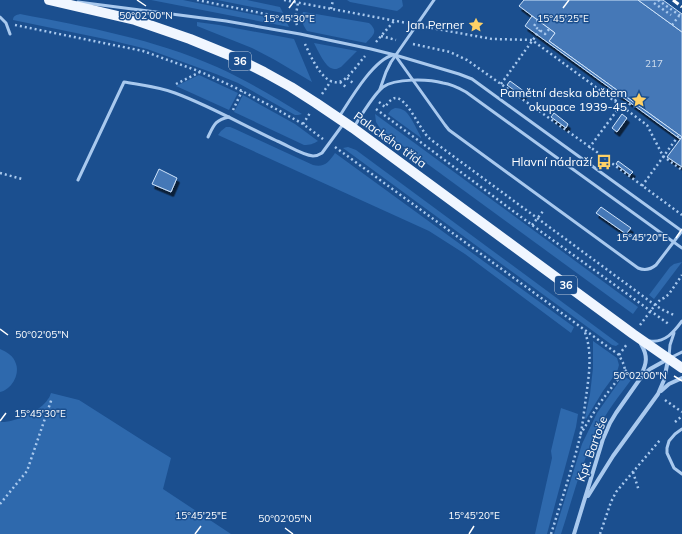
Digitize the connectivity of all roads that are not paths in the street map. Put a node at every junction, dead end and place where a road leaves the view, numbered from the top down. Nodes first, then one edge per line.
1 (48, 0) edge
2 (62, 0) edge
3 (434, 0) edge
4 (0, 17) edge
5 (10, 34) dead end
6 (395, 55) junction
7 (413, 80) junction
8 (378, 93) junction
9 (229, 118) junction
10 (345, 123) junction
11 (208, 137) dead end
12 (78, 180) dead end
13 (682, 231) edge
14 (674, 242) junction
15 (682, 248) edge
16 (682, 321) edge
17 (676, 330) junction
18 (633, 334) junction
19 (682, 352) edge
20 (668, 359) junction
21 (682, 368) edge
22 (682, 378) edge
23 (638, 380) junction
24 (658, 394) junction
25 (682, 429) edge
26 (682, 474) edge
27 (583, 507) junction
28 (574, 534) edge

1 - 10 main road, Palackého třída / 36
2 - 6 lane
3 - 6 lane
4 - 5 lane
6 - 7 lane
6 - 8 lane
6 - 10 lane
6 - 13 lane
7 - 8 lane
7 - 14 lane
7 - 14 lane
8 - 10 lane
9 - 10 lane
9 - 11 lane
9 - 12 lane
10 - 18 main road, Palackého třída / 36
13 - 14 lane
14 - 15 lane
16 - 17 lane
17 - 18 lane
17 - 20 lane
18 - 20 main road, Palackého třída / 36
18 - 23 street, Kpt. Bartoše
19 - 20 lane
20 - 21 main road, Palackého třída
20 - 23 street, Kpt. Bartoše
20 - 24 street, Kpt. Bartoše
22 - 24 street, Kpt. Bartoše
23 - 27 street, Kpt. Bartoše
24 - 27 street, Kpt. Bartoše
25 - 26 lane
27 - 28 street, Kpt. Bartoše

